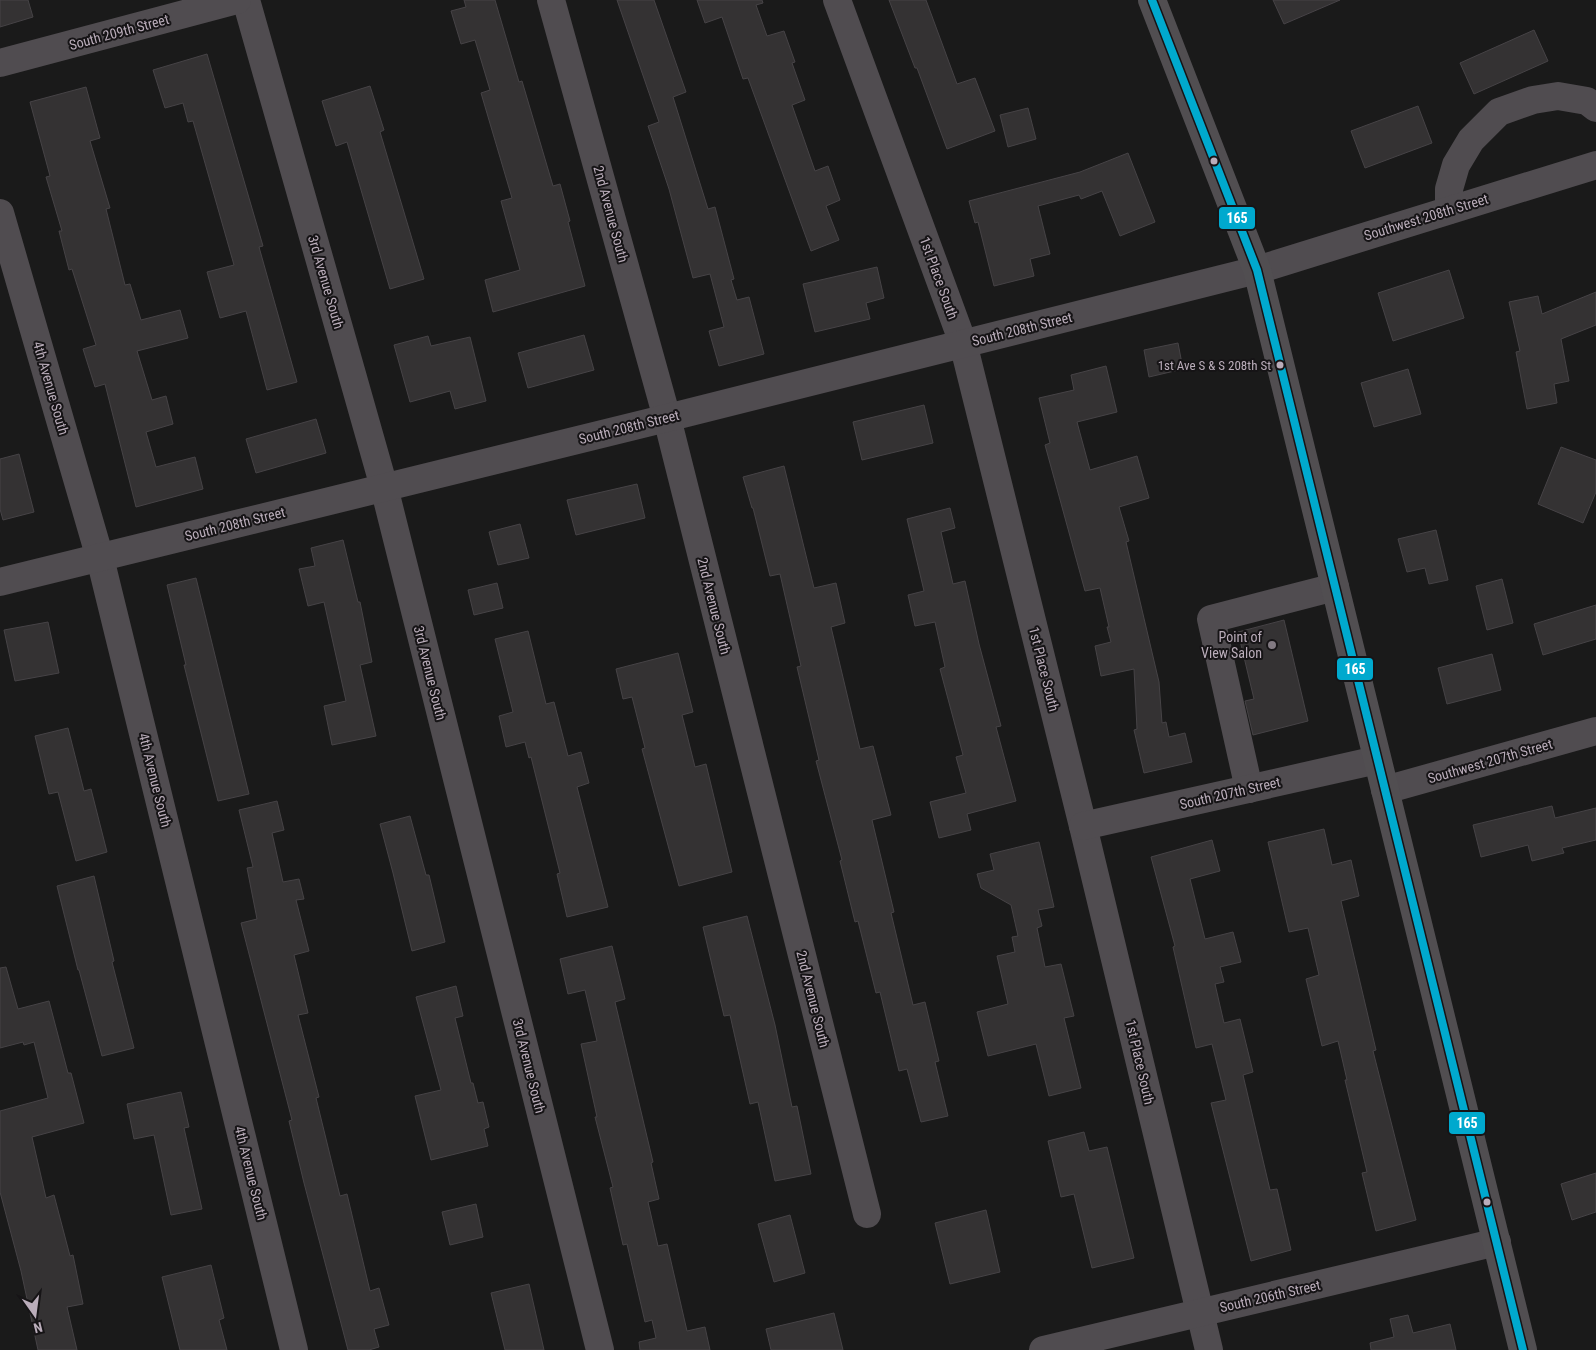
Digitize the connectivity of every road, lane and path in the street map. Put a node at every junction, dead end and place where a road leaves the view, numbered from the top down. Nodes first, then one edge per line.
1 (237, 0) edge
2 (246, 0) edge
3 (552, 0) edge
4 (838, 0) edge
5 (1152, 0) edge
6 (0, 63) edge
7 (1596, 108) edge
8 (1596, 165) edge
9 (1449, 210) junction
10 (0, 213) edge
11 (1257, 270) junction
12 (963, 344) junction
13 (667, 418) junction
14 (384, 487) junction
15 (100, 558) junction
16 (0, 582) edge
17 (1335, 587) junction
18 (1596, 731) edge
19 (1377, 760) junction
20 (1249, 789) junction
21 (1385, 790) junction
22 (1083, 826) junction
23 (867, 1214) dead end
24 (1497, 1242) junction
25 (1200, 1313) junction
26 (294, 1350) edge
27 (600, 1350) edge
28 (1043, 1350) edge
29 (1208, 1350) edge
30 (1523, 1350) edge

1 - 6 street, South 209th Street
2 - 14 street, 3rd Avenue South
3 - 13 street, 2nd Avenue South
4 - 12 street, 1st Place South
5 - 11 main road
7 - 9 street
8 - 9 street, Southwest 208th Street
9 - 11 street, Southwest 208th Street
10 - 15 street, 4th Avenue South
11 - 12 street, South 208th Street
11 - 17 main road
12 - 13 street, South 208th Street
12 - 22 street, 1st Place South
13 - 14 street, South 208th Street
13 - 23 street, 2nd Avenue South
14 - 15 street, South 208th Street
14 - 27 street, 3rd Avenue South
15 - 16 street, South 208th Street
15 - 26 street, 4th Avenue South
17 - 19 main road
17 - 20 street
18 - 21 street, Southwest 207th Street
19 - 20 street, South 207th Street
19 - 21 main road
20 - 22 street, South 207th Street
21 - 24 main road
22 - 25 street, 1st Place South
24 - 25 street, South 206th Street
24 - 30 main road
25 - 28 street, South 206th Street
25 - 29 street, 1st Place South

